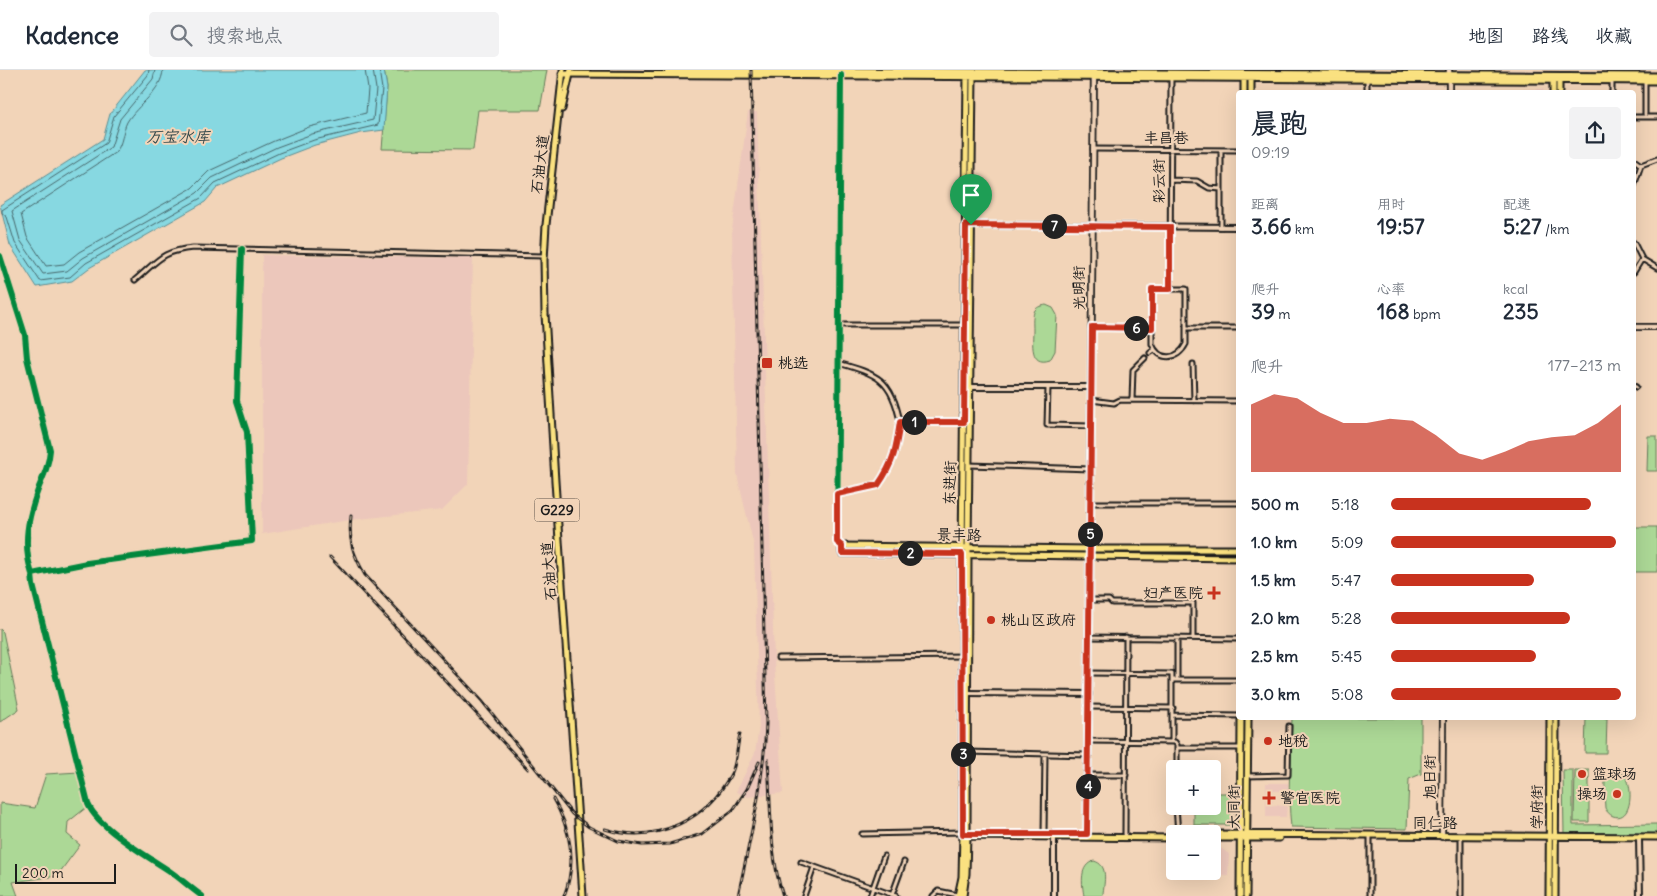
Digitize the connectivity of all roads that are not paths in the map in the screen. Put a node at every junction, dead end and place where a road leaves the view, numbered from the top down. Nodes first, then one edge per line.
1 (667, 70) edge
2 (729, 70) edge
3 (562, 72) edge
4 (570, 72) edge
5 (970, 72) edge
6 (1094, 73) edge
7 (1170, 73) edge
8 (1244, 73) edge
9 (1251, 74) edge
10 (1351, 74) edge
11 (841, 75) junction
12 (1449, 75) edge
13 (1657, 76) edge
14 (1367, 79) junction
15 (1556, 79) junction
16 (1612, 81) junction
17 (1645, 81) junction
18 (1657, 81) edge
19 (1244, 90) edge
20 (1251, 90) edge
21 (1367, 90) edge
22 (1449, 90) edge
23 (1553, 90) edge
24 (1559, 90) edge
25 (1612, 90) edge
26 (1645, 114) dead end
27 (1636, 117) edge
28 (1657, 117) edge
29 (558, 124) junction
30 (1093, 149) junction
31 (1171, 150) junction
32 (1221, 150) junction
33 (1236, 150) edge
34 (1657, 159) edge
35 (1636, 161) edge
36 (1641, 165) junction
37 (1171, 180) junction
38 (1636, 180) edge
39 (1221, 188) junction
40 (968, 225) junction
41 (1092, 226) junction
42 (1170, 227) junction
43 (1221, 227) junction
44 (1236, 228) edge
45 (1636, 247) edge
46 (242, 249) junction
47 (0, 256) edge
48 (545, 256) junction
49 (1642, 259) junction
50 (1657, 268) edge
51 (1636, 269) edge
52 (135, 280) dead end
53 (1170, 289) junction
54 (839, 325) junction
55 (965, 325) junction
56 (1092, 327) junction
57 (1636, 327) edge
58 (1657, 327) edge
59 (1152, 328) junction
60 (1186, 328) junction
61 (1236, 328) edge
62 (1154, 350) junction
63 (1150, 353) dead end
64 (1145, 358) dead end
65 (838, 363) junction
66 (1193, 364) dead end
67 (970, 387) junction
68 (1048, 387) junction
69 (1091, 387) junction
70 (1091, 400) junction
71 (1132, 400) junction
72 (1194, 401) junction
73 (1236, 401) edge
74 (900, 422) junction
75 (964, 422) junction
76 (1091, 426) junction
77 (968, 465) junction
78 (1090, 469) junction
79 (837, 494) junction
80 (1090, 503) junction
81 (1236, 503) edge
82 (842, 546) joint
83 (1236, 549) edge
84 (965, 551) junction
85 (1090, 552) junction
86 (1236, 558) edge
87 (32, 574) junction
88 (1089, 600) junction
89 (1089, 637) junction
90 (1126, 637) junction
91 (1177, 638) junction
92 (1193, 638) junction
93 (1236, 639) edge
94 (965, 656) junction
95 (778, 658) dead end
96 (1089, 673) junction
97 (1126, 673) junction
98 (1172, 680) junction
99 (1177, 680) junction
100 (1236, 680) edge
101 (967, 692) junction
102 (1088, 694) junction
103 (1088, 707) junction
104 (1126, 707) junction
105 (1172, 708) junction
106 (1173, 714) junction
107 (1236, 717) edge
108 (1240, 720) edge
109 (1248, 720) edge
110 (1443, 720) edge
111 (1550, 720) edge
112 (1556, 720) edge
113 (1289, 726) dead end
114 (1088, 741) junction
115 (1126, 741) junction
116 (1172, 742) junction
117 (1177, 748) junction
118 (1241, 748) junction
119 (967, 752) junction
120 (1045, 754) junction
121 (1088, 755) junction
122 (1177, 760) edge
123 (1088, 775) junction
124 (1126, 775) junction
125 (1247, 776) junction
126 (862, 834) dead end
127 (964, 834) junction
128 (1044, 834) junction
129 (1125, 834) junction
130 (1054, 835) junction
131 (1087, 835) junction
132 (1166, 835) edge
133 (1166, 835) edge
134 (1221, 836) edge
135 (1370, 836) junction
136 (1244, 837) junction
137 (1442, 837) junction
138 (1462, 837) junction
139 (1553, 837) junction
140 (1657, 838) edge
141 (1639, 839) junction
142 (884, 856) dead end
143 (801, 862) dead end
144 (904, 862) dead end
145 (814, 867) junction
146 (873, 888) junction
147 (202, 896) edge
148 (582, 896) edge
149 (804, 896) edge
150 (870, 896) edge
151 (894, 896) edge
152 (933, 896) edge
153 (960, 896) edge
154 (1054, 896) edge
155 (1240, 896) edge
156 (1246, 896) edge
157 (1370, 896) edge
158 (1461, 896) edge
159 (1549, 896) edge
160 (1555, 896) edge
161 (1640, 896) edge

1 - 2 main road
2 - 5 main road
3 - 4 main road
3 - 29 main road, 石油大道 / G229
4 - 11 main road
4 - 29 main road, 石油大道 / G229
5 - 6 main road
5 - 11 main road
5 - 40 main road, 东进街
6 - 7 main road
6 - 30 main road, 光明街
7 - 8 main road
7 - 31 street, 彩云街
8 - 9 main road
8 - 19 main road
9 - 10 main road
9 - 20 main road
10 - 12 main road
10 - 14 main road
11 - 54 street
12 - 14 main road
12 - 15 main road
12 - 22 main road
13 - 15 main road
14 - 21 street
15 - 16 main road
15 - 23 main road
15 - 24 main road
16 - 17 main road
16 - 25 street
17 - 18 main road
17 - 26 street
27 - 28 street
29 - 48 main road, 石油大道 / G229
30 - 31 street, 丰昌巷
30 - 41 main road, 光明街
31 - 32 street, 丰昌巷
31 - 37 street, 彩云街
32 - 33 street, 丰昌巷
32 - 39 street
34 - 36 street
35 - 36 street
36 - 38 street
37 - 39 street
37 - 42 street, 彩云街
39 - 43 street
40 - 41 street
40 - 55 main road, 东进街
40 - 67 main road, 东进街
41 - 42 street
41 - 56 main road, 光明街
42 - 43 street
42 - 53 street, 彩云街
43 - 44 street
45 - 49 street
46 - 48 street
46 - 52 street
46 - 87 street
47 - 87 street
48 - 148 main road, 石油大道 / G229
49 - 50 street
49 - 51 street
53 - 59 street
53 - 60 street
54 - 55 street
54 - 65 street
55 - 75 main road, 东进街
56 - 59 street
56 - 69 main road, 光明街
57 - 58 main road
59 - 62 street
60 - 61 street
60 - 62 street
62 - 63 street
64 - 71 street
65 - 74 street
65 - 79 street
66 - 72 street
67 - 68 street
67 - 77 main road, 东进街
68 - 69 street
68 - 76 street
69 - 70 main road, 光明街
70 - 71 street
70 - 76 main road, 光明街
71 - 72 street
72 - 73 street
74 - 75 street
74 - 79 street
75 - 84 main road, 东进街
76 - 78 main road, 光明街
77 - 78 street
77 - 84 main road, 东进街
78 - 80 main road, 光明街
79 - 82 street
80 - 81 street
80 - 85 main road, 光明街
82 - 84 main road, 景丰路
83 - 85 main road, 景丰路
84 - 85 main road, 景丰路
84 - 94 main road, 东进街
85 - 86 main road, 景丰路
85 - 88 main road, 光明街
87 - 147 street
88 - 89 main road, 光明街
88 - 92 street
89 - 90 street
89 - 96 main road, 光明街
90 - 91 street
90 - 97 street
91 - 92 street
91 - 99 street
92 - 93 street
94 - 95 street
94 - 101 main road, 东进街
94 - 127 main road, 东进街
96 - 97 street
96 - 102 main road, 光明街
97 - 98 street
97 - 104 street
98 - 99 street
98 - 105 street
99 - 100 street
101 - 102 street
101 - 119 main road, 东进街
102 - 103 main road, 光明街
103 - 104 street
103 - 114 main road, 光明街
104 - 105 street
104 - 115 street
105 - 106 street
106 - 107 street
106 - 116 street
108 - 118 main road, 大同街
109 - 125 main road, 大同街
110 - 137 main road, 旭日街
111 - 139 main road, 学府街
112 - 139 main road, 学府街
113 - 125 street
114 - 115 street
114 - 121 main road, 光明街
115 - 116 street
115 - 124 street
116 - 117 street
117 - 118 street
117 - 122 street
118 - 136 main road, 大同街
119 - 120 street
119 - 127 main road, 东进街
120 - 121 street
120 - 128 street
121 - 123 main road, 光明街
123 - 124 street
123 - 131 main road, 光明街
124 - 129 street
125 - 136 main road, 大同街
126 - 127 street
127 - 128 main road
127 - 130 main road
127 - 153 main road, 东进街
128 - 130 main road
129 - 131 main road
129 - 132 main road
130 - 131 main road
130 - 154 street
131 - 133 main road
134 - 136 main road, 同仁路
135 - 136 main road, 同仁路
135 - 137 main road, 同仁路
135 - 157 street
136 - 155 main road, 大同街
136 - 156 main road, 大同街
137 - 138 main road, 同仁路
138 - 139 main road, 同仁路
138 - 158 street
139 - 140 main road, 同仁路
139 - 141 main road, 同仁路
139 - 159 main road, 学府街
139 - 160 main road, 学府街
140 - 141 main road, 同仁路
141 - 161 street
142 - 146 street
143 - 145 street
144 - 151 street
145 - 146 street
145 - 149 street
146 - 150 street
146 - 151 street
152 - 153 street

